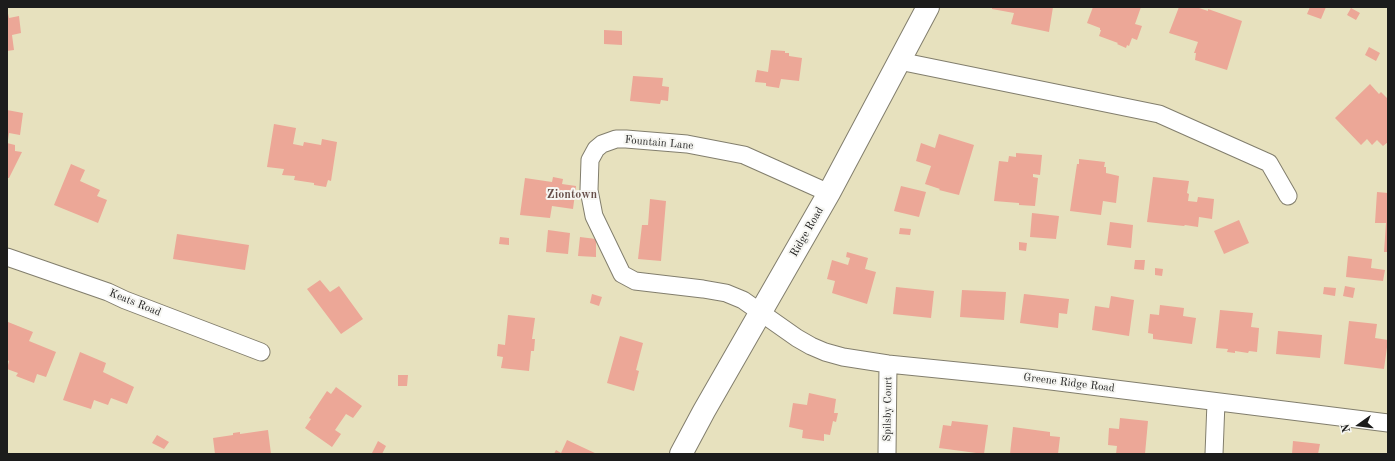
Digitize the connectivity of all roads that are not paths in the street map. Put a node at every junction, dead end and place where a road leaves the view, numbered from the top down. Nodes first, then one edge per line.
1 (928, 7) edge
2 (899, 61) junction
3 (829, 193) junction
4 (1288, 196) dead end
5 (7, 257) edge
6 (761, 312) junction
7 (261, 352) dead end
8 (888, 364) junction
9 (1216, 402) junction
10 (1388, 423) edge
11 (681, 454) edge
12 (887, 454) edge
13 (1214, 454) edge

1 - 2 street, Ridge Road
2 - 3 street, Ridge Road
2 - 4 street
3 - 6 street, Ridge Road
3 - 6 street, Fountain Lane
5 - 7 street, Keats Road
6 - 8 street, Greene Ridge Road
6 - 11 street, Ridge Road
8 - 9 street, Greene Ridge Road
8 - 12 street, Spilsby Court
9 - 10 street, Greene Ridge Road
9 - 13 street

